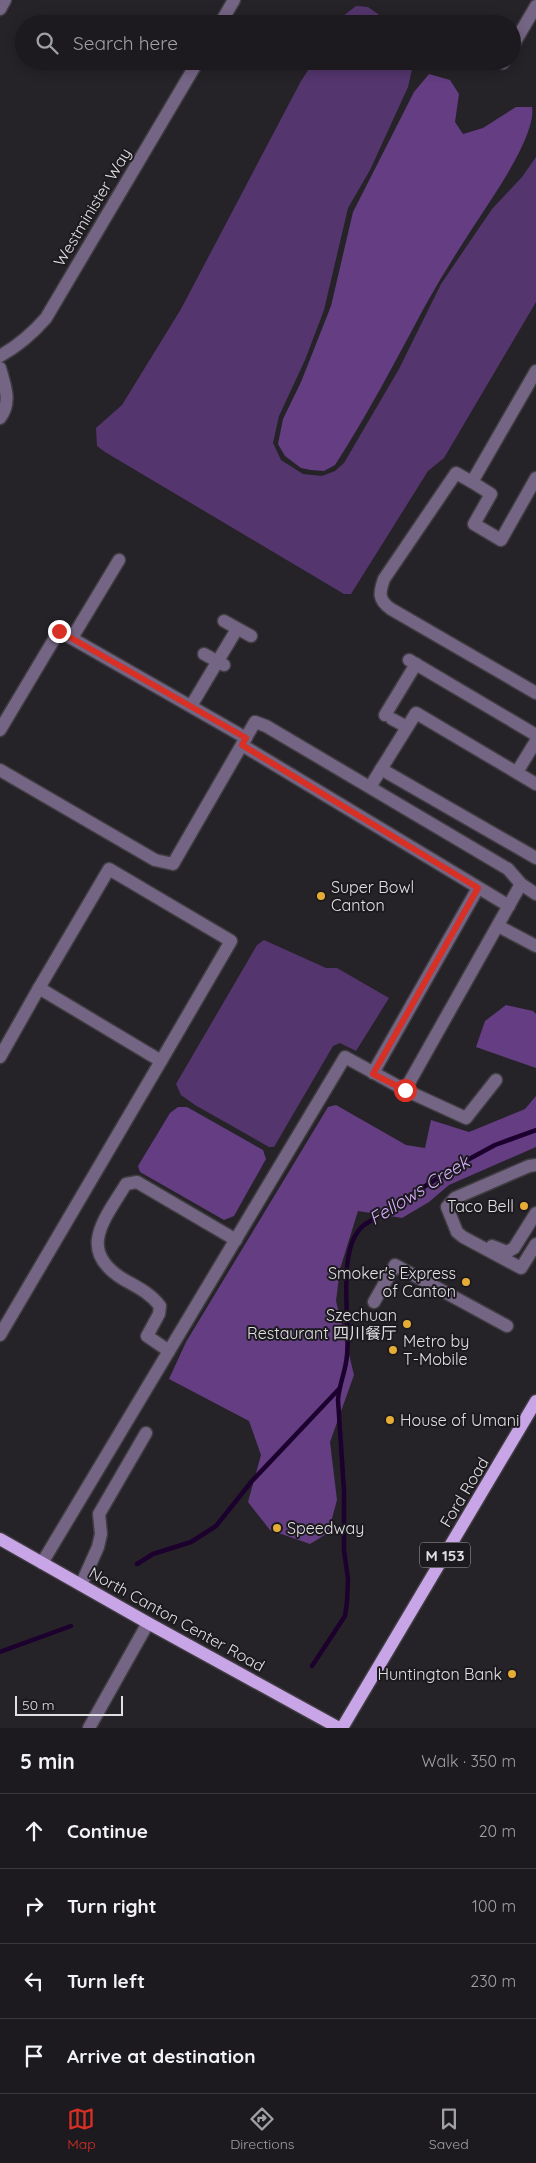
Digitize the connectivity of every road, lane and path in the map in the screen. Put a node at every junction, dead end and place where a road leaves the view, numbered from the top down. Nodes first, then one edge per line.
1 (5, 0) edge
2 (234, 0) edge
3 (536, 6) edge
4 (0, 9) edge
5 (225, 15) edge
6 (521, 32) edge
7 (193, 70) edge
8 (0, 356) edge
9 (0, 368) edge
10 (536, 371) edge
11 (0, 418) edge
12 (536, 478) edge
13 (472, 482) junction
14 (119, 560) dead end
15 (224, 621) dead end
16 (237, 628) junction
17 (251, 636) dead end
18 (72, 638) junction
19 (204, 654) dead end
20 (221, 663) junction
21 (536, 694) edge
22 (191, 706) junction
23 (407, 727) junction
24 (0, 730) edge
25 (536, 735) edge
26 (536, 741) edge
27 (244, 742) junction
28 (381, 769) junction
29 (0, 770) edge
30 (517, 772) junction
31 (536, 784) edge
32 (370, 787) junction
33 (536, 858) edge
34 (521, 884) junction
35 (478, 888) junction
36 (536, 894) edge
37 (509, 906) junction
38 (498, 926) junction
39 (536, 946) edge
40 (39, 988) junction
41 (0, 1056) edge
42 (161, 1061) junction
43 (373, 1074) junction
44 (496, 1080) dead end
45 (405, 1090) junction
46 (536, 1165) edge
47 (455, 1198) junction
48 (536, 1213) edge
49 (236, 1240) junction
50 (536, 1244) edge
51 (374, 1302) dead end
52 (507, 1326) dead end
53 (0, 1335) edge
54 (169, 1351) junction
55 (536, 1401) edge
56 (146, 1433) dead end
57 (0, 1539) edge
58 (42, 1563) junction
59 (81, 1585) junction
60 (148, 1623) junction
61 (88, 1728) edge
62 (340, 1728) edge

1 - 4 street
2 - 5 street
3 - 6 street
7 - 8 street, Westminister Way
9 - 11 street
10 - 13 street
12 - 13 street
13 - 21 street
14 - 18 street
15 - 16 street
16 - 17 street
16 - 20 street
18 - 22 street
18 - 24 street
19 - 20 street
20 - 22 street
22 - 27 street
23 - 25 street
23 - 28 street
23 - 30 street
26 - 30 street
27 - 29 street
27 - 32 street
27 - 35 street
28 - 32 street
28 - 33 street
30 - 31 street
32 - 34 street
34 - 36 street
34 - 37 street
35 - 37 street
35 - 43 street
37 - 38 street
38 - 39 street
38 - 45 street
40 - 41 street
40 - 42 street
40 - 42 street
42 - 53 street
43 - 45 street
43 - 49 street
44 - 45 street
46 - 47 street
47 - 48 street
47 - 50 street
49 - 54 street
49 - 54 street
51 - 52 street
54 - 58 street
55 - 62 main road, Ford Road / M 153
56 - 59 street
57 - 58 main road, North Canton Center Road
58 - 59 main road, North Canton Center Road
59 - 60 main road, North Canton Center Road
60 - 61 street
60 - 62 main road, North Canton Center Road

